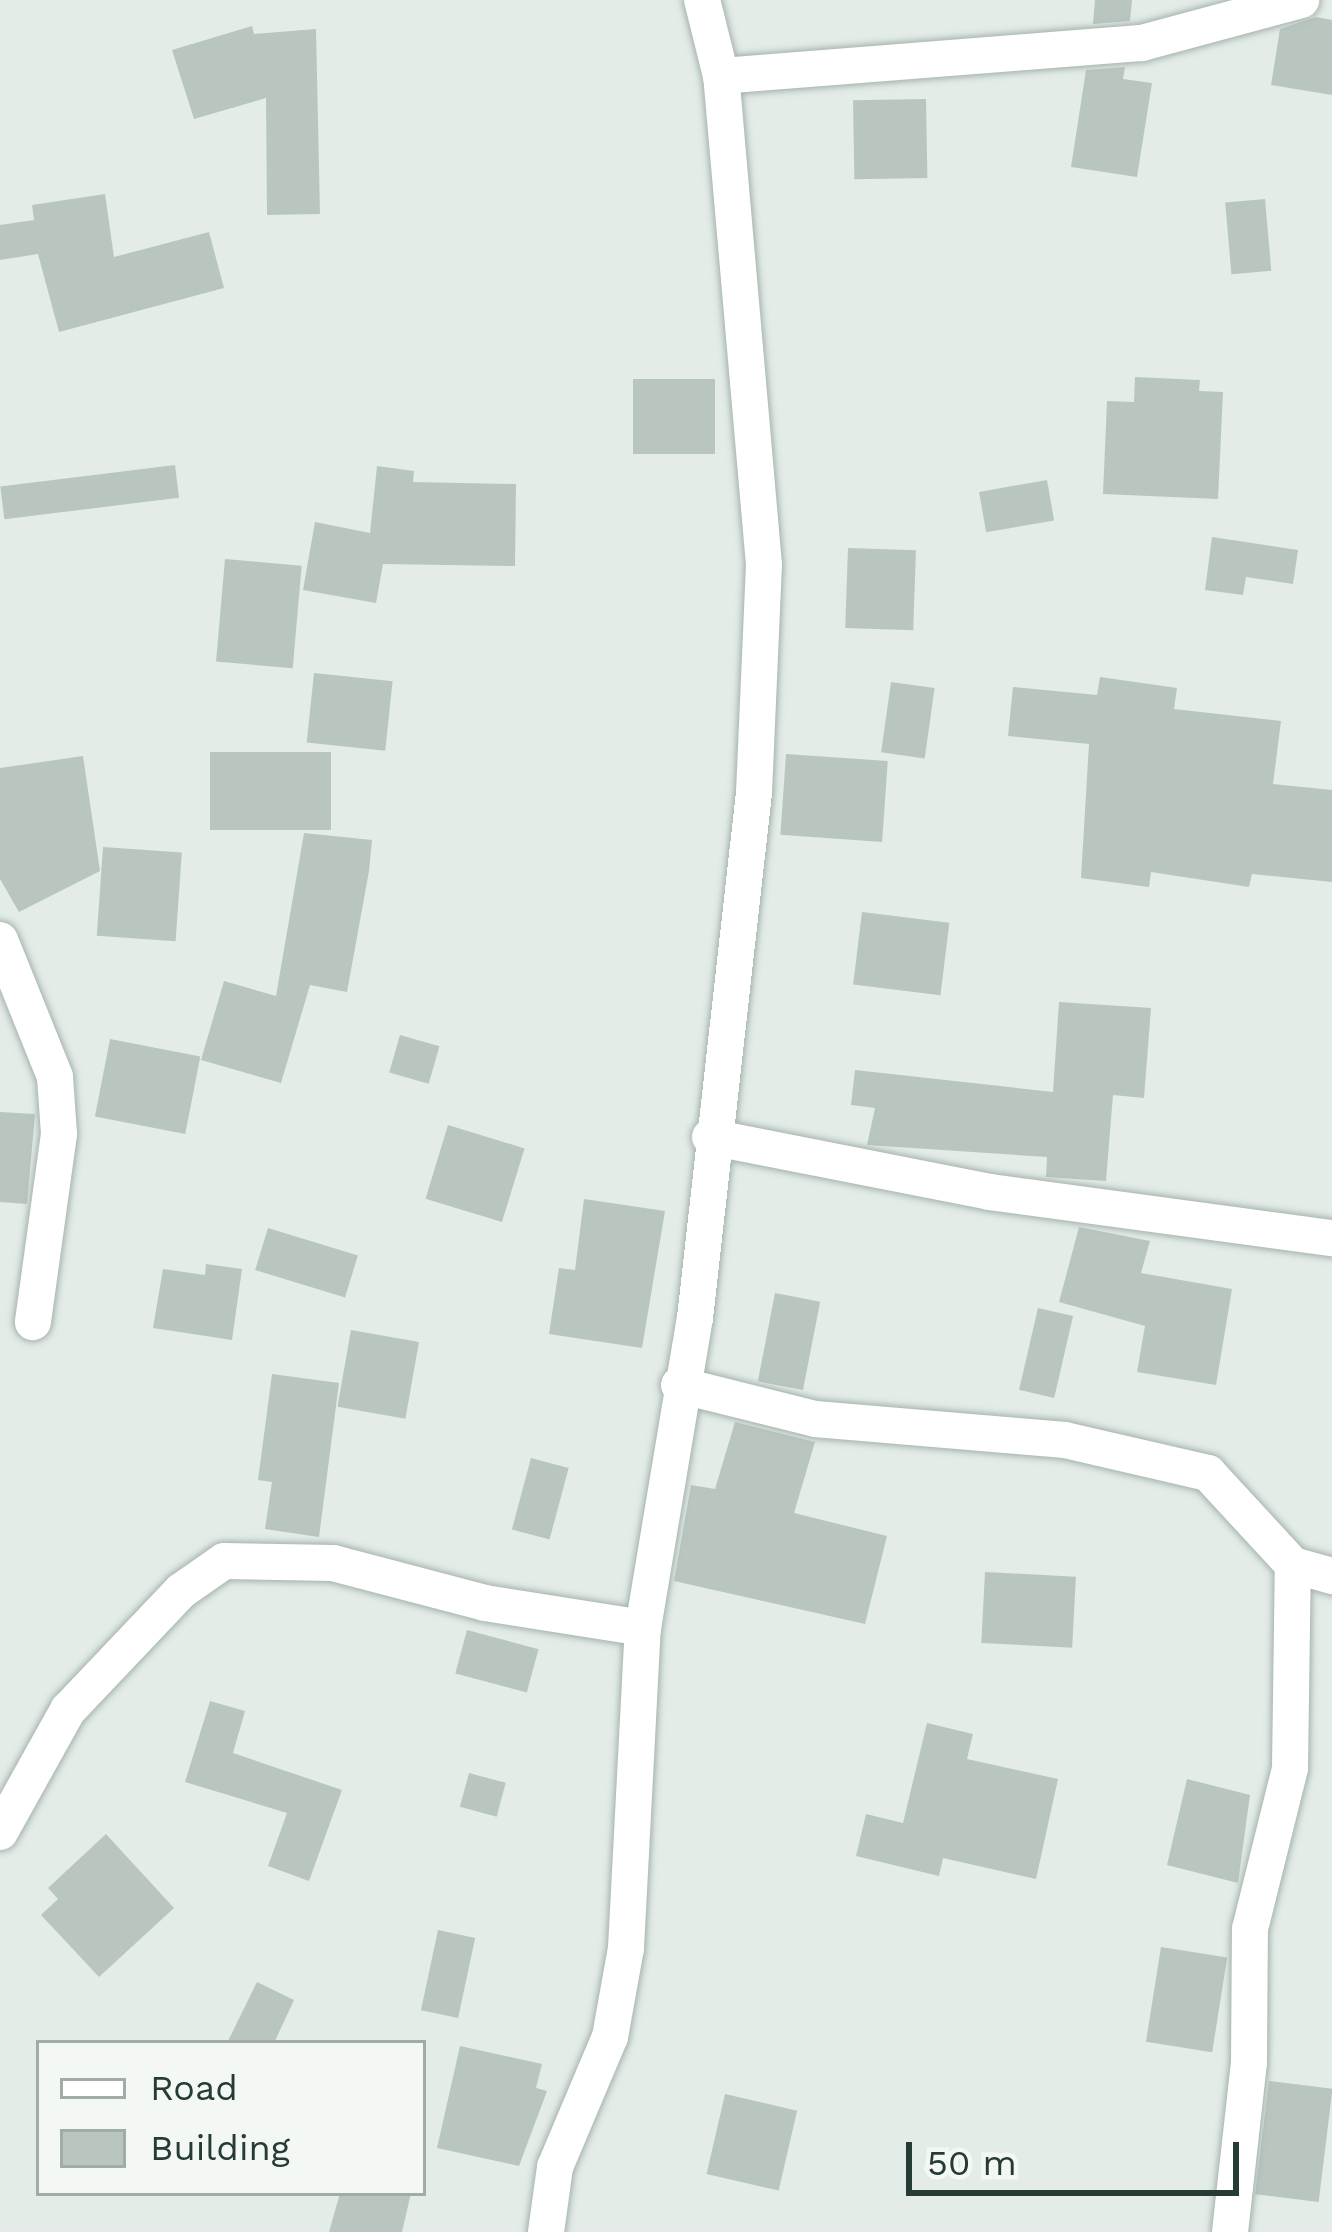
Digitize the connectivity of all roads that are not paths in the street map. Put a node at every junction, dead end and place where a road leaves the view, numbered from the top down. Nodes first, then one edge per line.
1 (702, 0) edge
2 (1300, 0) edge
3 (721, 76) junction
4 (0, 940) edge
5 (710, 1137) junction
6 (1332, 1238) edge
7 (33, 1322) dead end
8 (679, 1385) junction
9 (1293, 1565) junction
10 (1332, 1576) edge
11 (643, 1628) junction
12 (0, 1832) edge
13 (546, 2232) edge
14 (1230, 2232) edge

1 - 3 street
2 - 3 street
3 - 5 street
4 - 7 street
5 - 6 street
5 - 8 street
8 - 9 street
8 - 11 street
9 - 10 street
9 - 14 street
11 - 12 street
11 - 13 street

